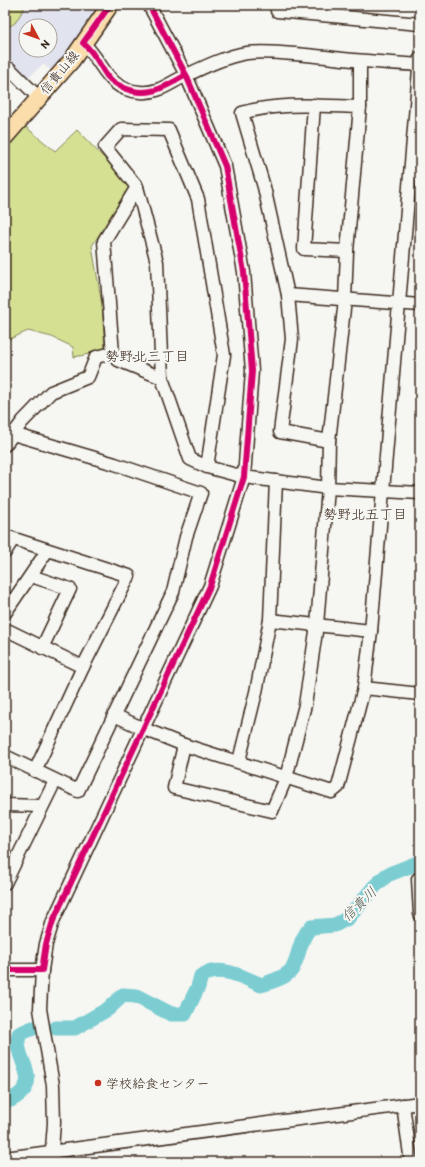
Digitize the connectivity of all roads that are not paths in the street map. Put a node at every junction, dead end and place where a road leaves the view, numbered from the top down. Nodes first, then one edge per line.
1 (110, 5) edge
2 (149, 5) edge
3 (278, 5) edge
4 (420, 24) edge
5 (83, 43) junction
6 (420, 58) edge
7 (360, 61) junction
8 (7, 65) edge
9 (420, 65) edge
10 (186, 75) junction
11 (38, 97) junction
12 (314, 105) junction
13 (360, 107) junction
14 (5, 136) edge
15 (137, 187) junction
16 (346, 251) junction
17 (288, 295) junction
18 (345, 300) junction
19 (399, 304) junction
20 (420, 305) edge
21 (113, 353) junction
22 (162, 378) junction
23 (13, 434) junction
24 (329, 441) junction
25 (5, 445) edge
26 (206, 467) junction
27 (244, 477) junction
28 (276, 481) junction
29 (328, 488) junction
30 (383, 491) junction
31 (420, 493) edge
32 (9, 537) edge
33 (47, 551) junction
34 (5, 552) edge
35 (31, 576) junction
36 (5, 613) edge
37 (270, 620) junction
38 (317, 626) junction
39 (5, 629) edge
40 (371, 630) junction
41 (42, 648) junction
42 (83, 667) junction
43 (364, 688) junction
44 (420, 694) edge
45 (114, 715) junction
46 (144, 729) junction
47 (184, 745) junction
48 (5, 756) edge
49 (239, 761) junction
50 (35, 771) junction
51 (286, 778) junction
52 (55, 781) junction
53 (5, 805) edge
54 (42, 806) junction
55 (11, 859) edge
56 (420, 878) edge
57 (5, 883) edge
58 (420, 914) edge
59 (5, 970) edge
60 (42, 970) junction
61 (420, 1103) edge
62 (404, 1105) junction
63 (52, 1157) edge
64 (5, 1158) edge
65 (411, 1162) edge

1 - 5 main road, 信貴山線
2 - 10 street
3 - 4 street
5 - 10 street
5 - 11 main road, 信貴山線
6 - 9 street
7 - 9 street
7 - 10 street
7 - 13 street
8 - 11 street
9 - 19 street
10 - 27 street
11 - 14 main road, 信貴山線
12 - 13 street
12 - 16 street
12 - 17 street
13 - 16 street
15 - 21 street
15 - 22 street
15 - 26 street
16 - 18 street
17 - 18 street
17 - 24 street
18 - 19 street
18 - 24 street
19 - 20 street
19 - 30 street
21 - 22 street
21 - 23 street
22 - 26 street
23 - 25 street
23 - 45 street
24 - 29 street
26 - 27 street
27 - 28 street
27 - 46 street
28 - 29 street
28 - 37 street
29 - 30 street
29 - 38 street
30 - 31 street
30 - 40 street
32 - 33 street
32 - 34 street
33 - 35 street
33 - 42 street
35 - 36 street
35 - 41 street
37 - 38 street
37 - 49 street
38 - 40 street
38 - 51 street
39 - 41 street
40 - 43 street
41 - 42 street
42 - 50 street
43 - 44 street
43 - 51 street
45 - 46 street
45 - 52 street
46 - 47 street
46 - 60 street
47 - 49 street
47 - 51 street
48 - 50 street
49 - 51 street
50 - 52 street
52 - 54 street
53 - 54 street
54 - 55 street
55 - 57 street
56 - 58 street
59 - 60 street
60 - 63 street
61 - 62 street
62 - 63 street
62 - 65 street
63 - 64 street

